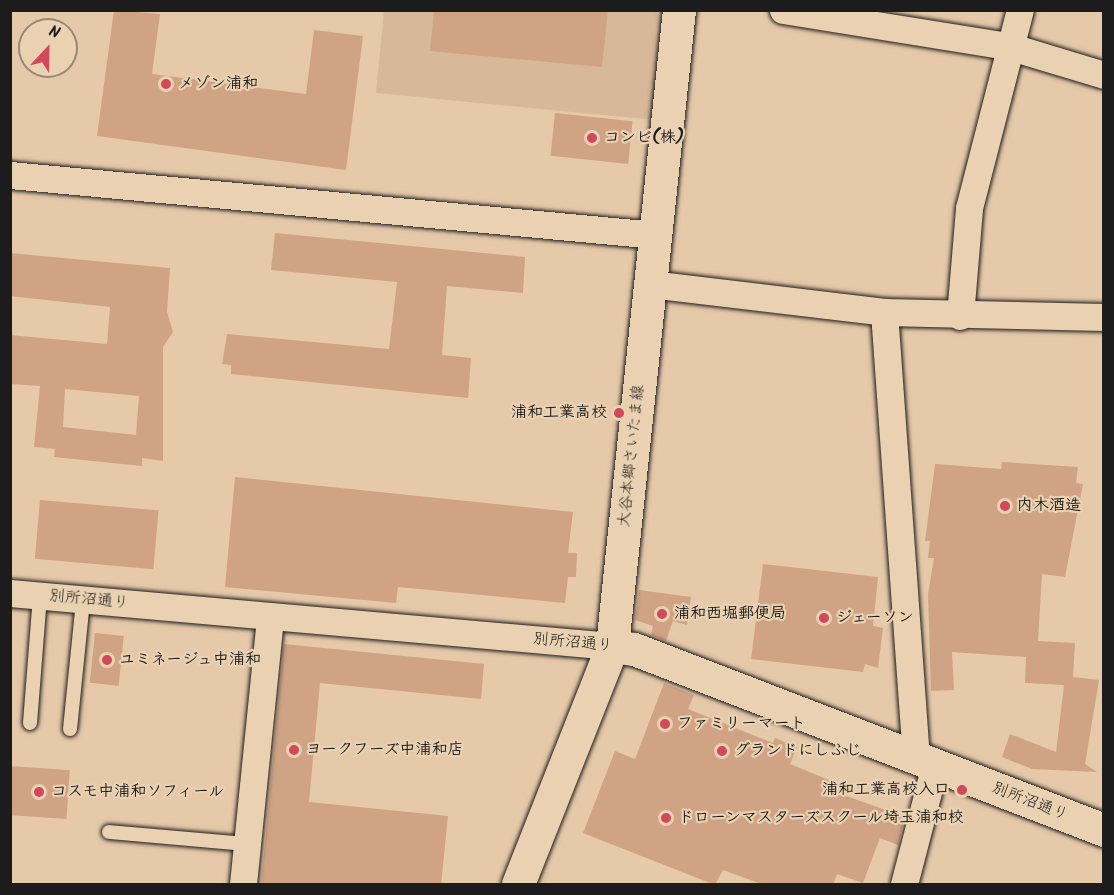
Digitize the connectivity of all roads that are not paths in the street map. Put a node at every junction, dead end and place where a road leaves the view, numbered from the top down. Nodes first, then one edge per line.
1 (679, 10) edge
2 (783, 10) edge
3 (1020, 10) edge
4 (901, 19) edge
5 (1008, 46) junction
6 (1104, 75) edge
7 (10, 175) edge
8 (655, 235) junction
9 (650, 284) junction
10 (884, 312) junction
11 (960, 316) junction
12 (1104, 317) edge
13 (10, 593) edge
14 (40, 596) junction
15 (82, 600) junction
16 (270, 616) junction
17 (612, 646) junction
18 (30, 723) dead end
19 (70, 729) dead end
20 (925, 761) junction
21 (1104, 830) edge
22 (109, 832) dead end
23 (247, 844) junction
24 (243, 885) edge
25 (518, 885) edge
26 (904, 885) edge

1 - 8 main road, 大谷本郷さいたま線
2 - 4 street
3 - 5 street
4 - 5 street
5 - 6 street
5 - 11 street
7 - 8 street
8 - 9 main road, 大谷本郷さいたま線
9 - 10 street
9 - 17 main road, 大谷本郷さいたま線
10 - 11 street
10 - 20 street
11 - 12 street
13 - 14 street, 別所沼通り
14 - 15 street, 別所沼通り
14 - 18 lane
15 - 16 street, 別所沼通り
15 - 19 lane
16 - 17 street, 別所沼通り
16 - 23 street
17 - 20 main road, 別所沼通り
17 - 25 main road, 大谷本郷さいたま線
20 - 21 main road, 別所沼通り
20 - 26 street
22 - 23 lane
23 - 24 street

